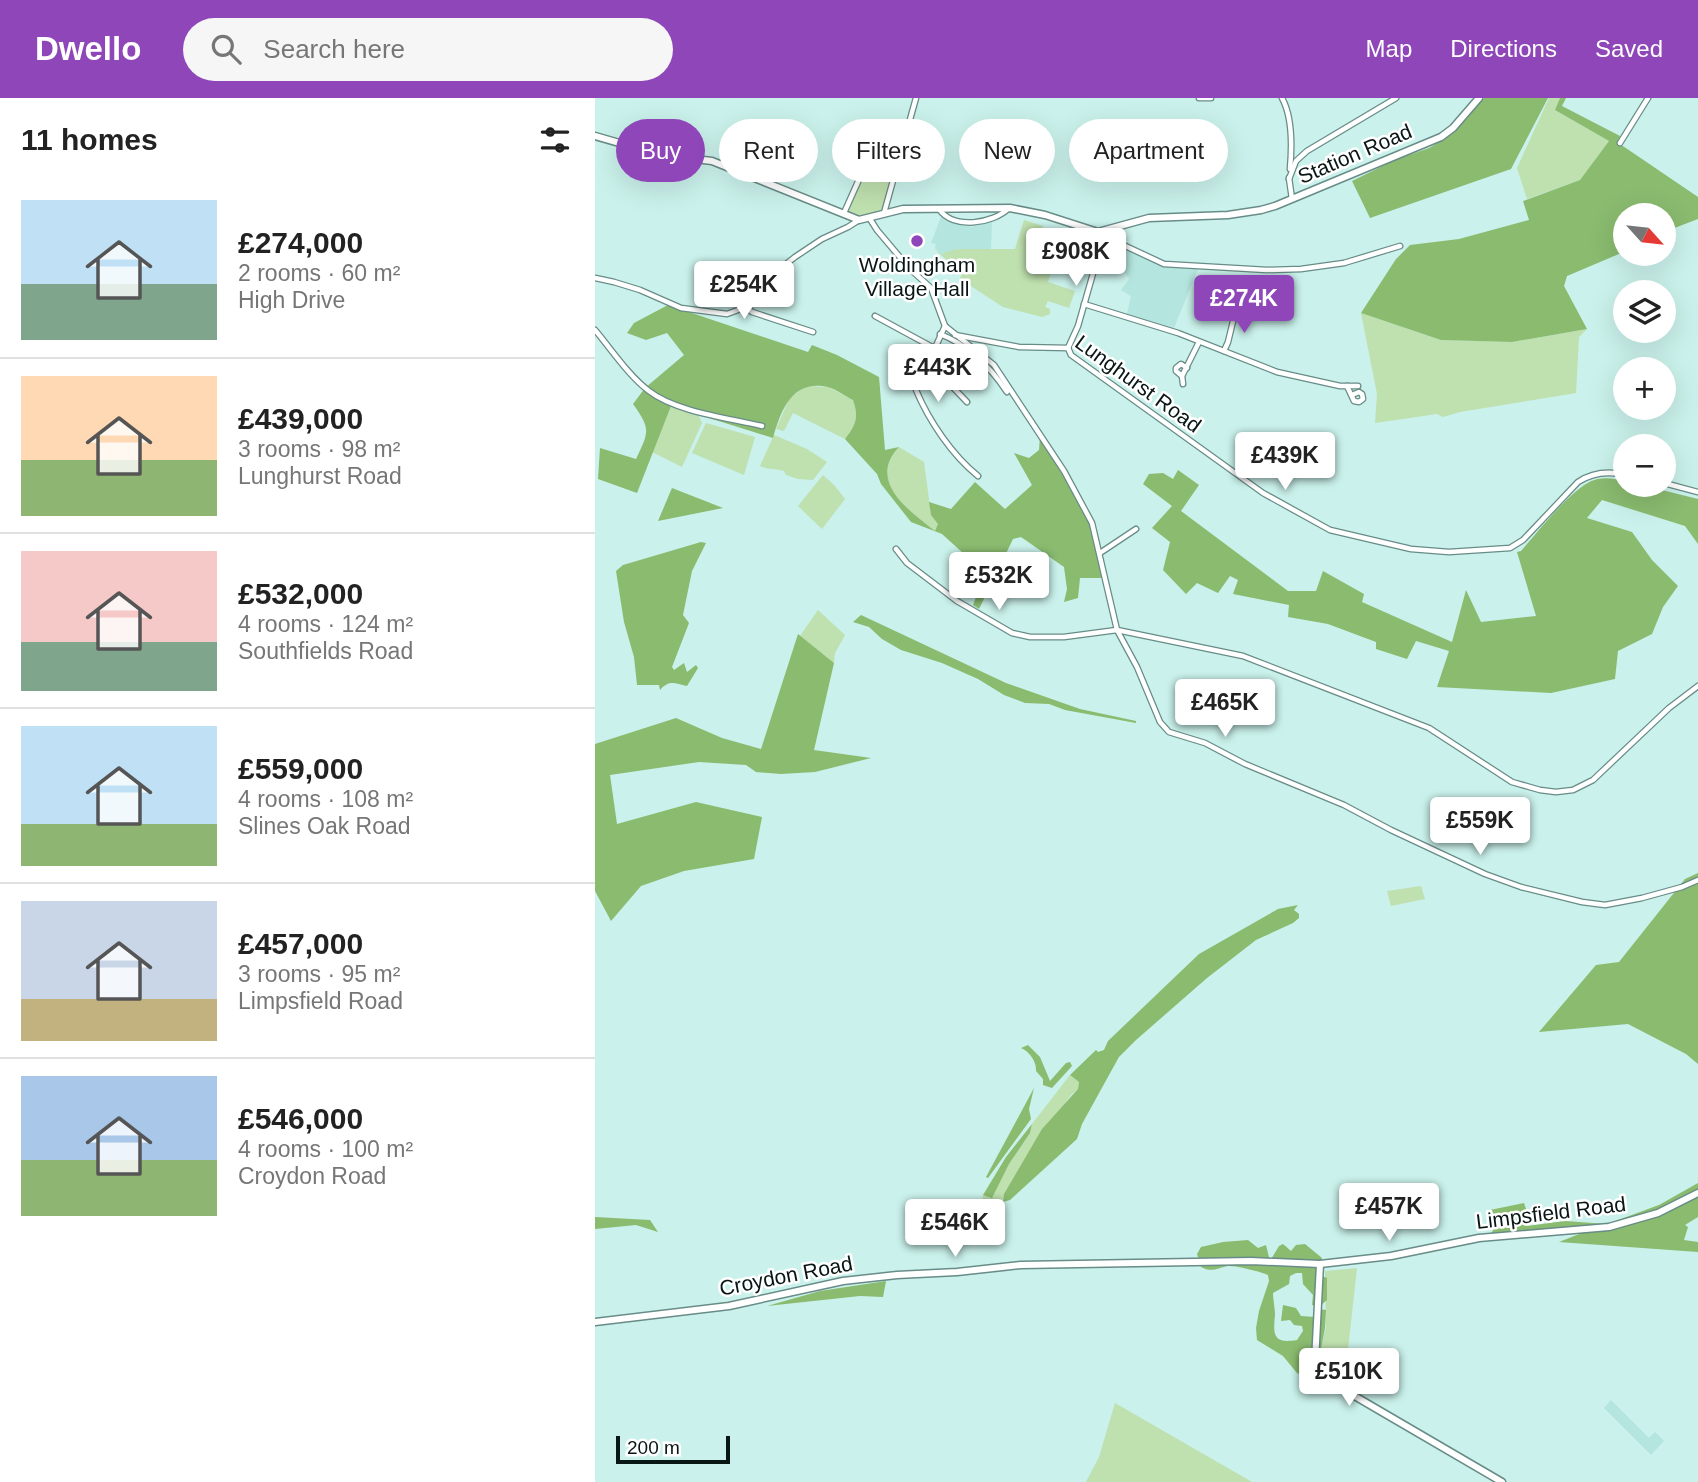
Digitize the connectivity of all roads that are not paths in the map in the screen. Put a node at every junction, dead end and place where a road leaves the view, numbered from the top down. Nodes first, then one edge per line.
1 (916, 98) edge
2 (1199, 98) edge
3 (1211, 98) edge
4 (1282, 98) edge
5 (1396, 98) edge
6 (1479, 98) edge
7 (1649, 98) edge
8 (595, 136) edge
9 (1620, 143) dead end
10 (1289, 179) junction
11 (858, 182) edge
12 (1292, 199) junction
13 (1010, 208) junction
14 (939, 209) junction
15 (843, 213) junction
16 (883, 214) junction
17 (870, 219) junction
18 (859, 220) junction
19 (1104, 234) junction
20 (1400, 246) dead end
21 (595, 278) edge
22 (1084, 304) junction
23 (744, 305) junction
24 (1224, 308) dead end
25 (1236, 309) junction
26 (1244, 311) dead end
27 (875, 316) dead end
28 (945, 326) junction
29 (595, 330) edge
30 (813, 332) dead end
31 (940, 334) junction
32 (955, 335) junction
33 (1199, 342) junction
34 (933, 348) junction
35 (1068, 348) junction
36 (1224, 351) junction
37 (1187, 368) junction
38 (924, 369) junction
39 (1182, 376) junction
40 (1183, 384) dead end
41 (1347, 386) junction
42 (1358, 386) dead end
43 (1007, 393) dead end
44 (1352, 395) dead end
45 (967, 402) dead end
46 (762, 426) dead end
47 (1613, 473) edge
48 (978, 476) dead end
49 (1676, 486) edge
50 (1698, 492) edge
51 (1136, 529) dead end
52 (896, 549) dead end
53 (1100, 553) junction
54 (1117, 630) junction
55 (1698, 686) edge
56 (1698, 880) edge
57 (1698, 1193) edge
58 (1320, 1264) junction
59 (595, 1322) edge
60 (1501, 1482) edge

1 - 16 street
2 - 3 street
4 - 10 street
5 - 10 street
6 - 12 street, Station Road
7 - 9 street
8 - 15 street
10 - 12 street
11 - 15 street
12 - 19 street, Station Road
13 - 14 street, Station Road
13 - 14 street
13 - 19 street, Station Road
14 - 16 street, Station Road
15 - 18 street
16 - 17 street, Station Road
17 - 18 street, Station Road
17 - 28 street
18 - 23 street
19 - 20 street
19 - 22 street
21 - 23 street
22 - 33 street
22 - 35 street
23 - 30 street
24 - 25 street
25 - 26 street
25 - 36 street
27 - 34 street
28 - 31 street
28 - 32 street
29 - 46 street
31 - 34 street
31 - 43 street
32 - 35 street, Lunghurst Road
32 - 53 street
33 - 36 street
33 - 37 street
34 - 38 street
35 - 47 street, Lunghurst Road
36 - 41 street
37 - 39 street
37 - 39 street
38 - 45 street
38 - 48 street
39 - 40 street
41 - 42 street
41 - 44 street
49 - 50 street
51 - 53 street
52 - 54 street
53 - 54 street
54 - 55 street
54 - 56 street
57 - 58 street, Limpsfield Road
58 - 59 street, Croydon Road
58 - 60 street

